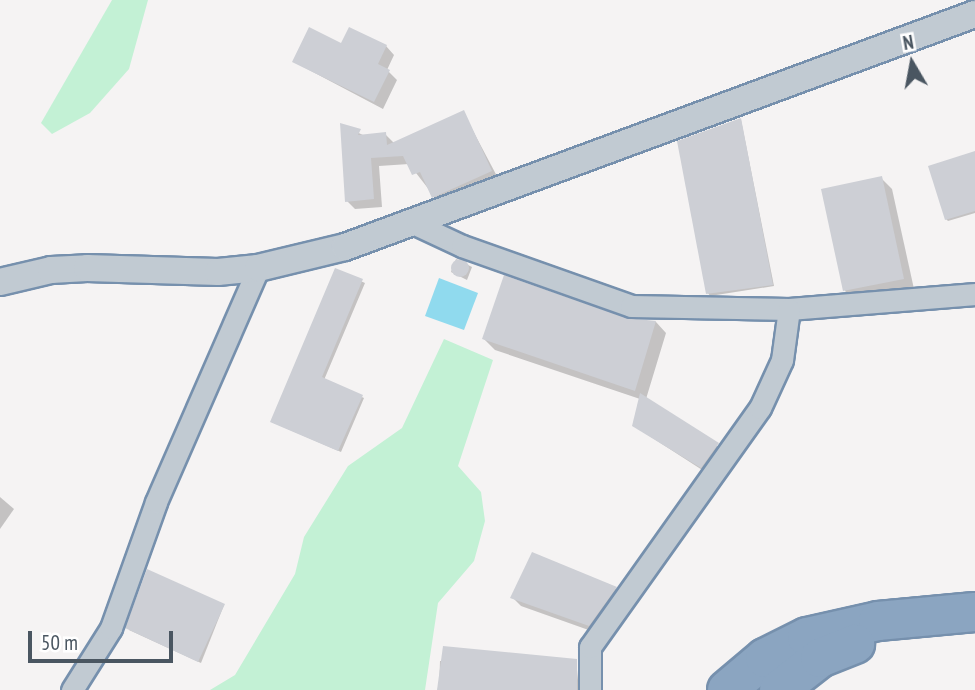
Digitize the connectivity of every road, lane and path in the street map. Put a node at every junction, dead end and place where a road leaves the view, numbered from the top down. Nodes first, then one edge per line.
1 (975, 14) edge
2 (415, 224) junction
3 (258, 268) junction
4 (0, 282) edge
5 (975, 294) edge
6 (789, 309) junction
7 (975, 612) edge
8 (975, 630) edge
9 (72, 690) edge
10 (590, 690) edge
11 (727, 690) edge
12 (779, 690) edge

1 - 2 street
2 - 3 street
2 - 6 street
3 - 4 street
3 - 9 street
5 - 6 street
6 - 10 street
7 - 11 highway
8 - 12 highway

